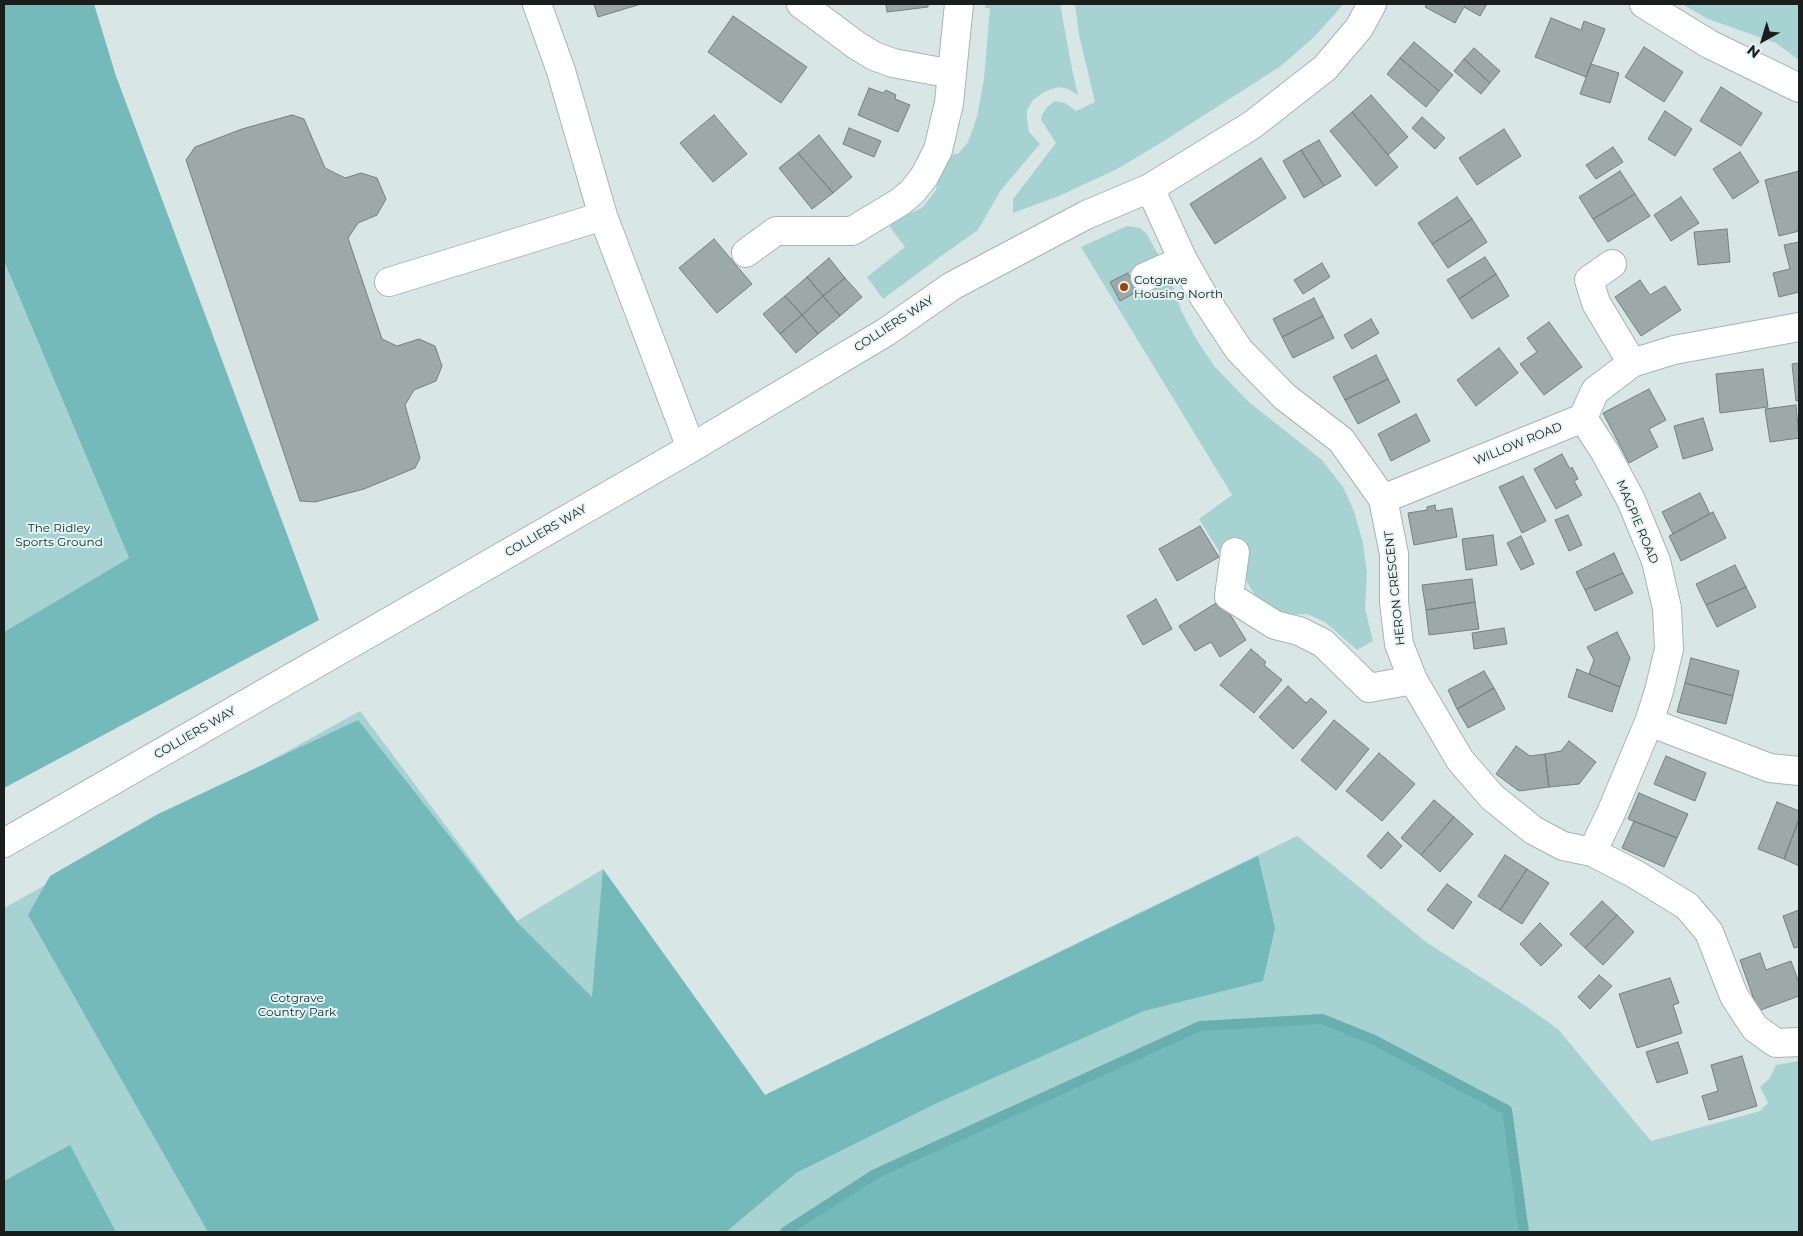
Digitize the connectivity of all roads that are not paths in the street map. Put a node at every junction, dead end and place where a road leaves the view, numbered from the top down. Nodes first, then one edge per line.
1 (537, 4) edge
2 (801, 4) edge
3 (959, 4) edge
4 (1372, 4) edge
5 (1644, 4) edge
6 (952, 74) junction
7 (1799, 88) edge
8 (1150, 188) junction
9 (603, 216) junction
10 (746, 252) dead end
11 (1183, 260) junction
12 (1612, 264) dead end
13 (1144, 277) dead end
14 (389, 282) dead end
15 (1799, 327) edge
16 (1632, 362) junction
17 (1583, 418) junction
18 (691, 448) junction
19 (1383, 499) junction
20 (1235, 552) dead end
21 (1413, 680) junction
22 (1649, 722) junction
23 (1799, 772) edge
24 (4, 843) edge
25 (1592, 852) junction
26 (1799, 1042) edge

1 - 9 street
2 - 6 street
3 - 6 street
4 - 8 street, COLLIERS WAY
5 - 7 street
6 - 10 street
8 - 11 street, HERON CRESCENT
8 - 18 street, COLLIERS WAY
9 - 14 street
9 - 18 street
11 - 13 street
11 - 19 street, HERON CRESCENT
12 - 16 street
15 - 16 street
16 - 17 street
17 - 19 street, WILLOW ROAD
17 - 22 street, MAGPIE ROAD
18 - 24 street, COLLIERS WAY
19 - 21 street, HERON CRESCENT
20 - 21 street
21 - 25 street, HERON CRESCENT
22 - 23 street
22 - 25 street, MAGPIE ROAD
25 - 26 street, HERON CRESCENT

